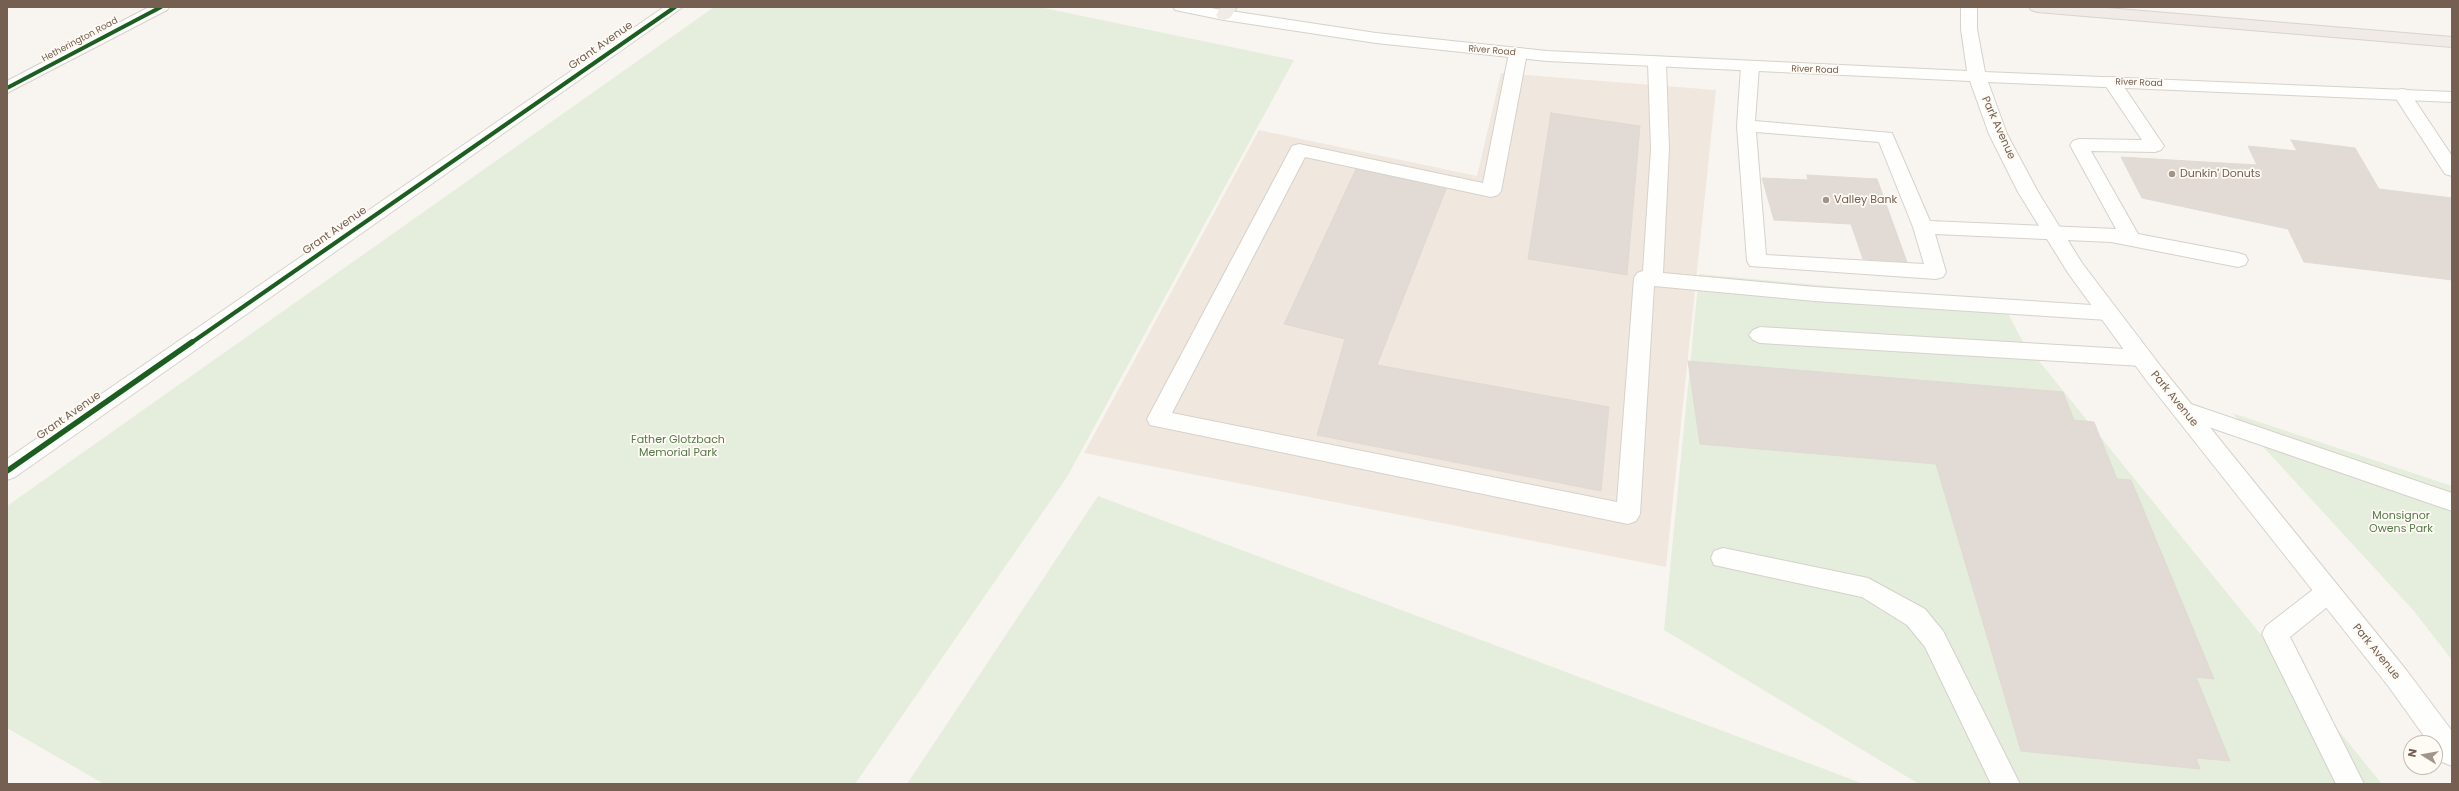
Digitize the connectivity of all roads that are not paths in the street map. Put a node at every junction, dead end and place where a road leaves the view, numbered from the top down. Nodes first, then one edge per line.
1 (161, 7) edge
2 (675, 7) edge
3 (1181, 7) edge
4 (1969, 7) edge
5 (2037, 7) edge
6 (1226, 11) edge
7 (2452, 42) edge
8 (1518, 53) junction
9 (1657, 63) junction
10 (1750, 67) junction
11 (1977, 76) junction
12 (2112, 82) junction
13 (7, 88) edge
14 (2402, 94) junction
15 (2452, 97) edge
16 (1746, 126) junction
17 (2452, 170) edge
18 (1923, 227) junction
19 (2052, 231) junction
20 (2131, 239) junction
21 (2238, 260) dead end
22 (1654, 279) junction
23 (2107, 313) junction
24 (1760, 335) dead end
25 (2141, 358) junction
26 (2182, 409) junction
27 (7, 472) edge
28 (2452, 502) edge
29 (1723, 558) dead end
30 (2328, 592) junction
31 (2452, 753) edge
32 (2006, 784) edge
33 (2350, 784) edge

1 - 13 main road, Hetherington Road
2 - 27 main road, Grant Avenue
3 - 6 main road, River Road
4 - 11 main road, Park Avenue
5 - 7 highway
6 - 8 main road, River Road
8 - 9 main road, River Road
8 - 22 main road
9 - 10 main road, River Road
9 - 22 main road
10 - 11 main road, River Road
10 - 16 main road
11 - 12 main road, River Road
11 - 19 main road, Park Avenue
12 - 14 main road, River Road
12 - 20 main road
14 - 15 main road, River Road
14 - 17 main road
16 - 18 main road
16 - 18 main road
18 - 19 main road
19 - 20 main road
19 - 23 main road, Park Avenue
20 - 21 main road
22 - 23 main road
23 - 25 main road, Park Avenue
24 - 25 main road
25 - 26 main road, Park Avenue
26 - 28 main road
26 - 30 main road, Park Avenue
29 - 32 main road
30 - 31 main road, Park Avenue
30 - 33 main road

